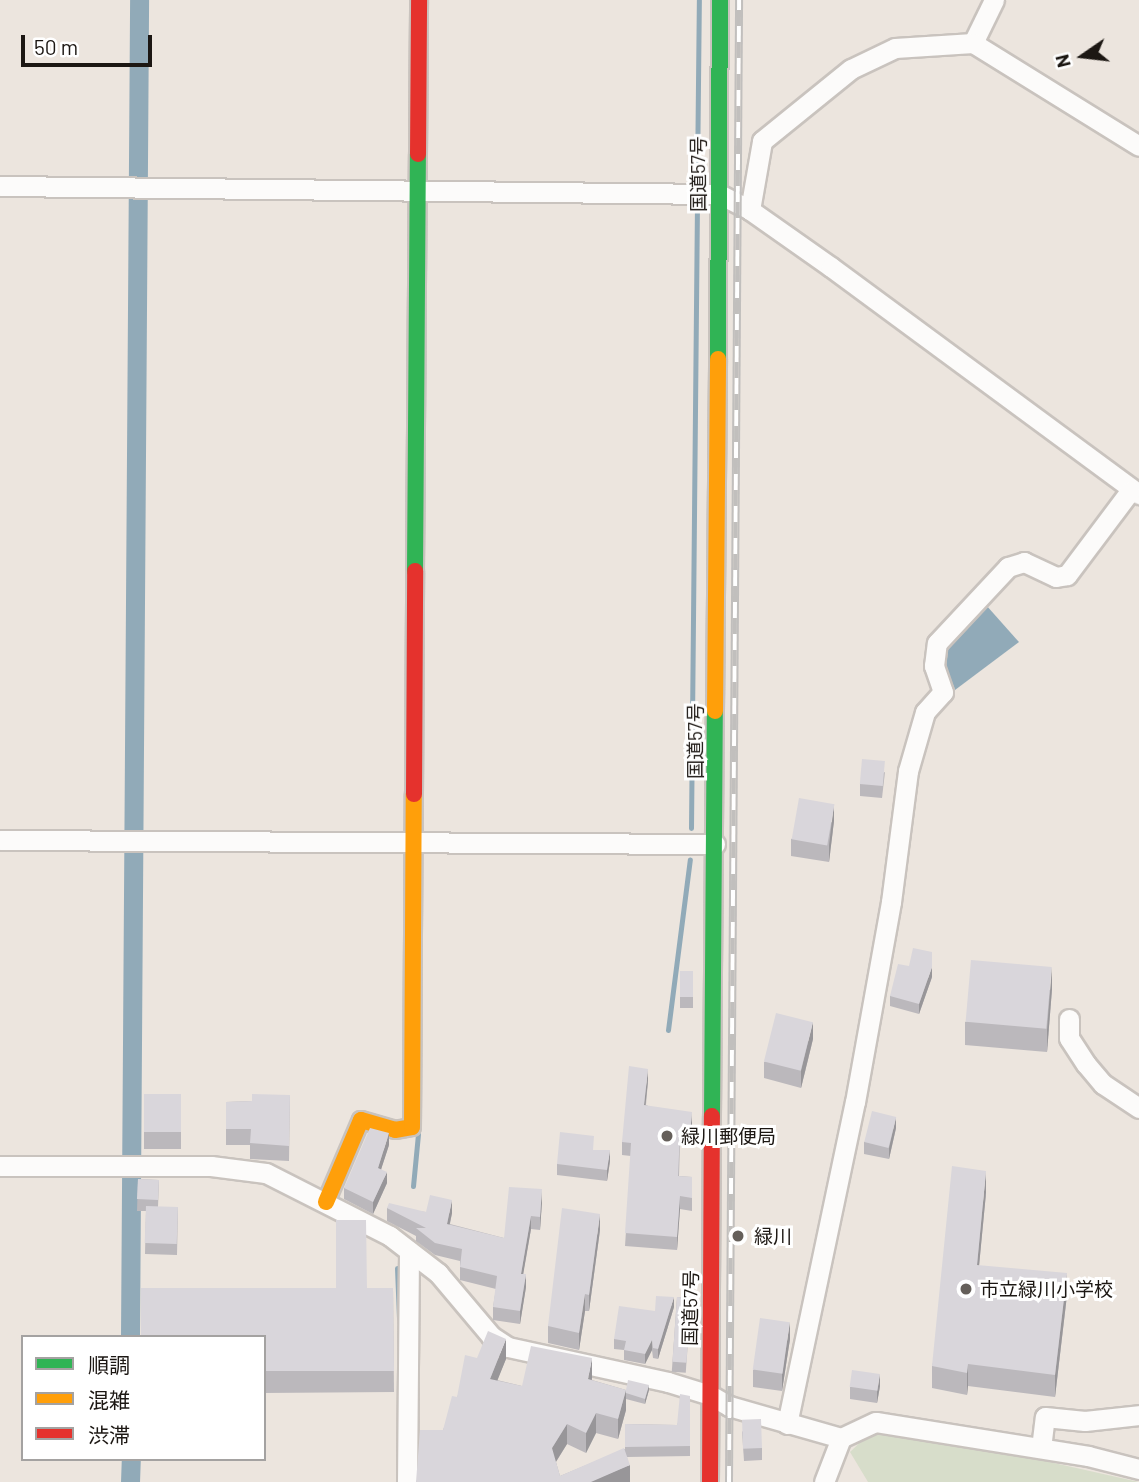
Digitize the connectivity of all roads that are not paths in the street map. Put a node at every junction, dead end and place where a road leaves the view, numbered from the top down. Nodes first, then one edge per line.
1 (419, 0) edge
2 (720, 0) edge
3 (994, 0) edge
4 (973, 43) junction
5 (1139, 146) edge
6 (0, 186) edge
7 (418, 191) junction
8 (719, 194) junction
9 (750, 210) junction
10 (1134, 492) edge
11 (0, 840) edge
12 (413, 842) junction
13 (716, 844) junction
14 (1069, 1019) dead end
15 (1139, 1108) edge
16 (0, 1166) edge
17 (326, 1202) junction
18 (409, 1251) junction
19 (710, 1395) junction
20 (1139, 1415) edge
21 (787, 1424) junction
22 (841, 1438) junction
23 (1041, 1448) junction
24 (1139, 1469) edge
25 (407, 1482) edge
26 (710, 1482) edge
27 (824, 1482) edge

1 - 7 main road
2 - 8 main road, 国道57号
3 - 4 street
4 - 5 street
4 - 9 street
6 - 7 street
7 - 8 street
7 - 12 main road
8 - 9 street
8 - 13 main road, 国道57号
9 - 10 street
10 - 21 street
11 - 12 street
12 - 13 street
12 - 17 main road
13 - 19 main road, 国道57号
14 - 15 street
16 - 17 street
17 - 18 street
18 - 19 street
18 - 25 street
19 - 21 street
19 - 26 main road, 国道57号
20 - 23 street
21 - 22 street
22 - 23 street
22 - 27 street
23 - 24 street

